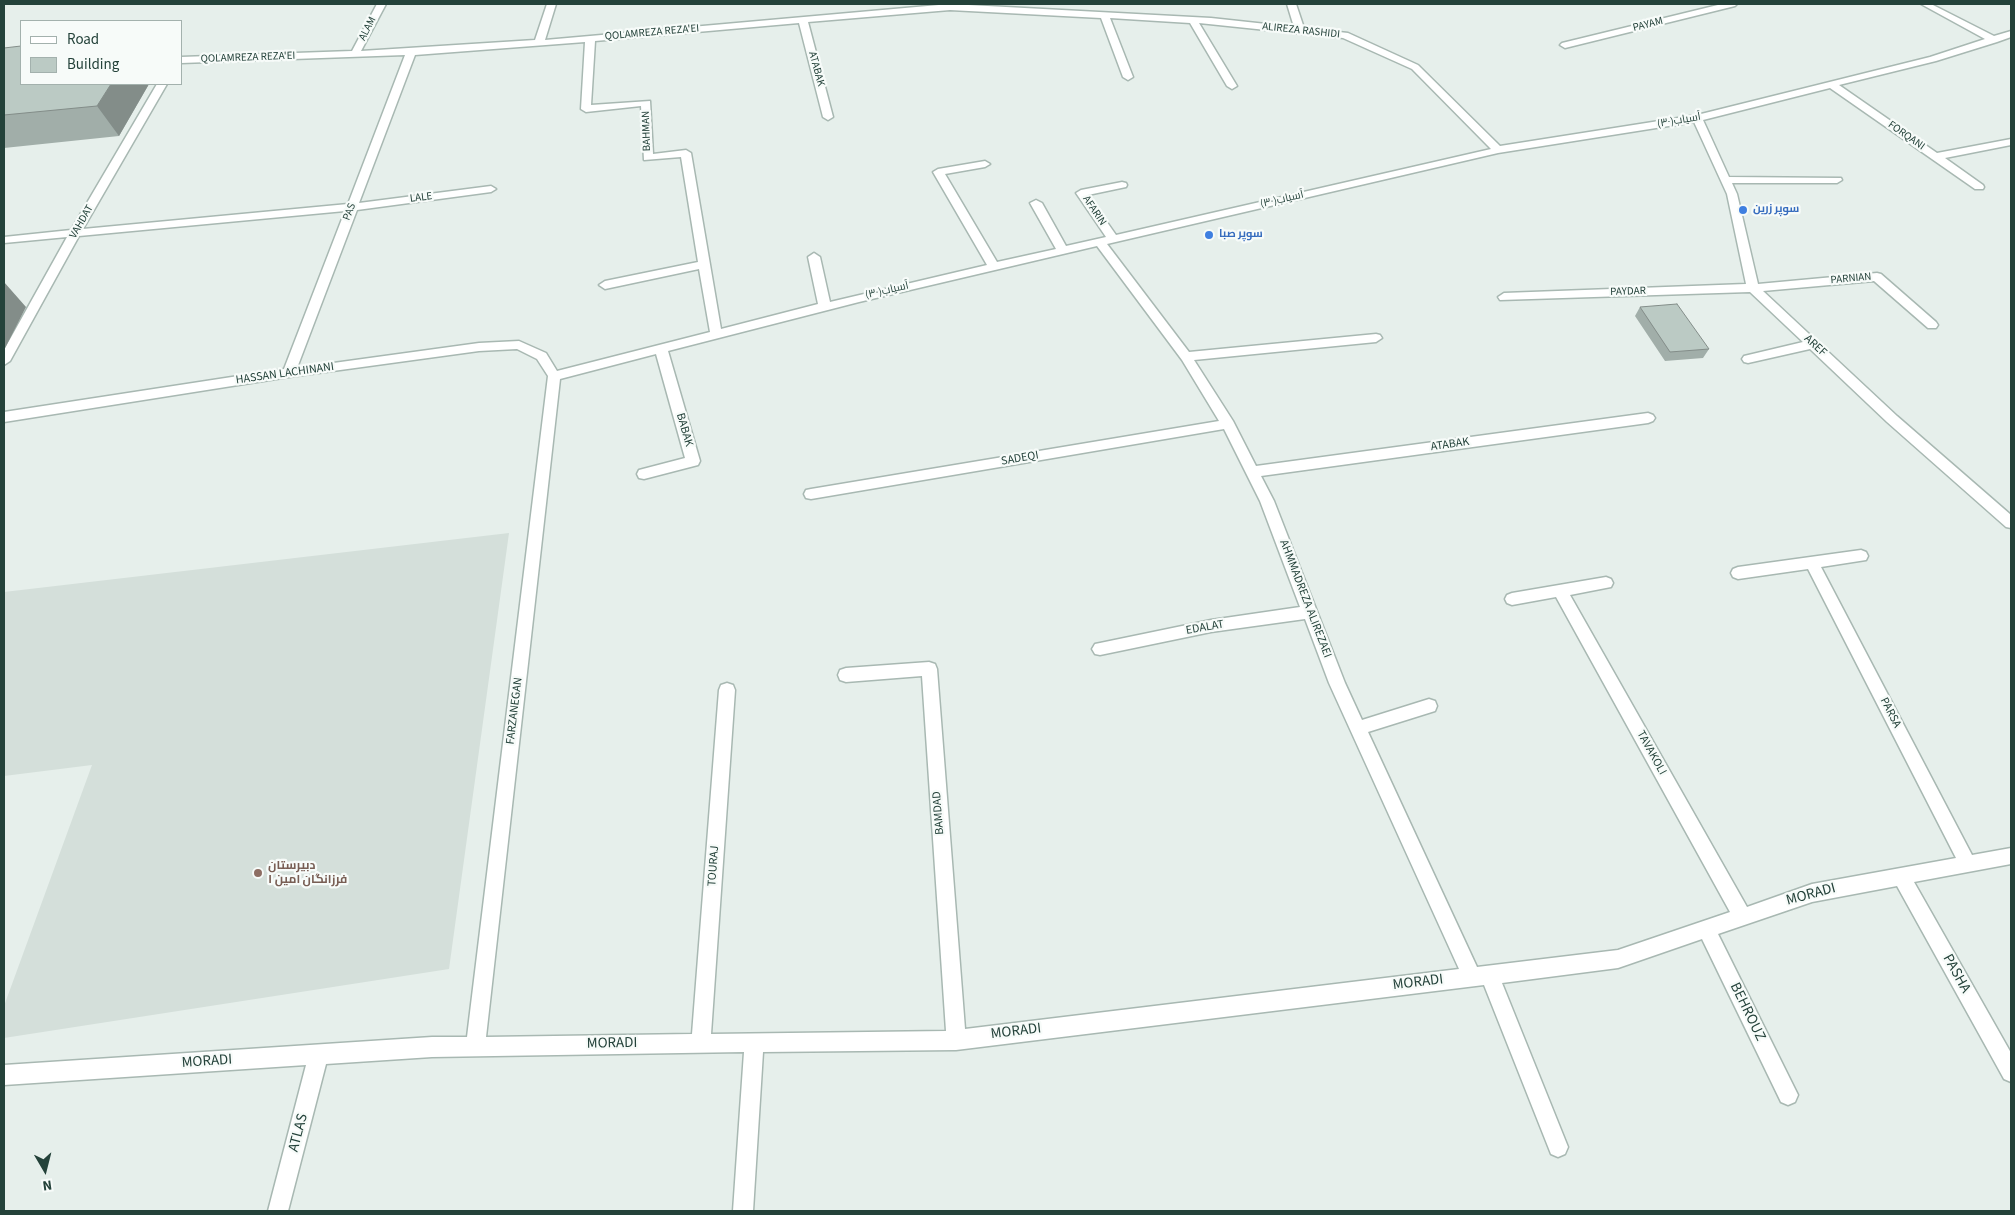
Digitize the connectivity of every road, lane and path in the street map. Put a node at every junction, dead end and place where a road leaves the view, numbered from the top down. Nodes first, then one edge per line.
1 (381, 4) edge
2 (551, 4) edge
3 (1125, 4) edge
4 (1292, 4) edge
5 (1732, 4) edge
6 (1925, 4) edge
7 (1104, 15) junction
8 (1122, 16) junction
9 (803, 20) junction
10 (1193, 20) junction
11 (1300, 30) junction
12 (2011, 34) edge
13 (590, 39) junction
14 (1994, 40) junction
15 (539, 43) junction
16 (1565, 45) dead end
17 (411, 52) junction
18 (356, 54) junction
19 (182, 60) edge
20 (1128, 77) dead end
21 (161, 85) edge
22 (1832, 85) junction
23 (1232, 86) dead end
24 (828, 118) dead end
25 (1697, 118) junction
26 (2011, 142) edge
27 (1498, 150) junction
28 (1935, 156) junction
29 (985, 164) dead end
30 (1726, 180) junction
31 (1837, 180) dead end
32 (1122, 185) dead end
33 (1979, 187) dead end
34 (491, 189) dead end
35 (1036, 203) dead end
36 (352, 207) junction
37 (75, 233) junction
38 (4, 240) edge
39 (1107, 241) junction
40 (1063, 251) junction
41 (814, 257) dead end
42 (704, 264) junction
43 (994, 267) junction
44 (605, 285) dead end
45 (1753, 288) junction
46 (1504, 297) dead end
47 (825, 307) junction
48 (1932, 325) dead end
49 (716, 334) junction
50 (1376, 338) dead end
51 (1812, 344) junction
52 (661, 348) junction
53 (1186, 357) junction
54 (1748, 359) dead end
55 (4, 361) edge
56 (289, 373) junction
57 (554, 376) junction
58 (4, 417) edge
59 (1648, 418) dead end
60 (1228, 424) junction
61 (1252, 472) junction
62 (644, 474) dead end
63 (811, 494) dead end
64 (2011, 523) edge
65 (1861, 556) dead end
66 (1812, 563) junction
67 (1738, 573) dead end
68 (1606, 583) dead end
69 (1560, 591) junction
70 (1512, 599) dead end
71 (1310, 612) junction
72 (1100, 649) dead end
73 (846, 675) dead end
74 (727, 690) dead end
75 (1429, 706) dead end
76 (1358, 728) junction
77 (2011, 856) edge
78 (1968, 864) junction
79 (1901, 876) junction
80 (1742, 916) junction
81 (1706, 928) junction
82 (1481, 975) junction
83 (956, 1040) junction
84 (754, 1042) junction
85 (701, 1043) junction
86 (475, 1047) junction
87 (319, 1054) junction
88 (2011, 1072) edge
89 (4, 1075) edge
90 (1788, 1095) dead end
91 (1558, 1147) dead end
92 (278, 1211) edge
93 (743, 1211) edge

1 - 18 street, ALAM
2 - 15 street
3 - 8 street
4 - 11 street
5 - 16 street, PAYAM
6 - 14 street
7 - 8 street, QOLAMREZA REZA'EI
7 - 9 street, QOLAMREZA REZA'EI
7 - 20 street
8 - 10 street, ALIREZA RASHIDI
9 - 13 street, QOLAMREZA REZA'EI
9 - 24 street, ATABAK
10 - 11 street, ALIREZA RASHIDI
10 - 23 street
11 - 27 street, ALIREZA RASHIDI
12 - 14 street, آسیاب(۳۰)
13 - 15 street, QOLAMREZA REZA'EI
13 - 42 street, BAHMAN
14 - 22 street, آسیاب(۳۰)
15 - 17 street, QOLAMREZA REZA'EI
17 - 18 street, QOLAMREZA REZA'EI
17 - 36 street, PAS
18 - 19 street, QOLAMREZA REZA'EI
21 - 37 street, VAHDAT
22 - 25 street, آسیاب(۳۰)
22 - 28 street, FORQANI
25 - 27 street, آسیاب(۳۰)
25 - 30 street
26 - 28 street
27 - 39 street, آسیاب(۳۰)
28 - 33 street, FORQANI
29 - 43 street
30 - 31 street
30 - 45 street
32 - 39 street, AFARIN
34 - 36 street, LALE
35 - 40 street
36 - 37 street, LALE
36 - 56 street, PAS
37 - 38 street, LALE
37 - 55 street, VAHDAT
39 - 40 street, آسیاب(۳۰)
39 - 53 street, AHMMADREZA ALIREZAEI
40 - 43 street, آسیاب(۳۰)
41 - 47 street
42 - 44 street
42 - 49 street, BAHMAN
43 - 47 street, آسیاب(۳۰)
45 - 46 street, PAYDAR
45 - 48 street, PARNIAN
45 - 51 street, AREF
47 - 49 street, آسیاب(۳۰)
49 - 52 street, آسیاب(۳۰)
50 - 53 street
51 - 54 street
51 - 64 street, AREF
52 - 57 street, آسیاب(۳۰)
52 - 62 street, BABAK
53 - 60 street, AHMMADREZA ALIREZAEI
56 - 57 street, HASSAN LACHINANI
56 - 58 street, HASSAN LACHINANI
57 - 86 street, FARZANEGAN
59 - 61 street, ATABAK
60 - 61 street, AHMMADREZA ALIREZAEI
60 - 63 street, SADEQI
61 - 71 street, AHMMADREZA ALIREZAEI
65 - 66 street
66 - 67 street
66 - 78 street, PARSA
68 - 69 street
69 - 70 street
69 - 80 street, TAVAKOLI
71 - 72 street, EDALAT
71 - 76 street, AHMMADREZA ALIREZAEI
73 - 83 street, BAMDAD
74 - 85 street, TOURAJ
75 - 76 street
76 - 82 street, AHMMADREZA ALIREZAEI
77 - 78 street, MORADI
78 - 79 street, MORADI
79 - 80 street, MORADI
79 - 88 street, PASHA
80 - 81 street, MORADI
81 - 82 street, MORADI
81 - 90 street, BEHROUZ
82 - 83 street, MORADI
82 - 91 street, AHMMADREZA ALIREZAEI
83 - 84 street, MORADI
84 - 85 street, MORADI
84 - 93 street
85 - 86 street, MORADI
86 - 87 street, MORADI
87 - 89 street, MORADI
87 - 92 street, ATLAS

